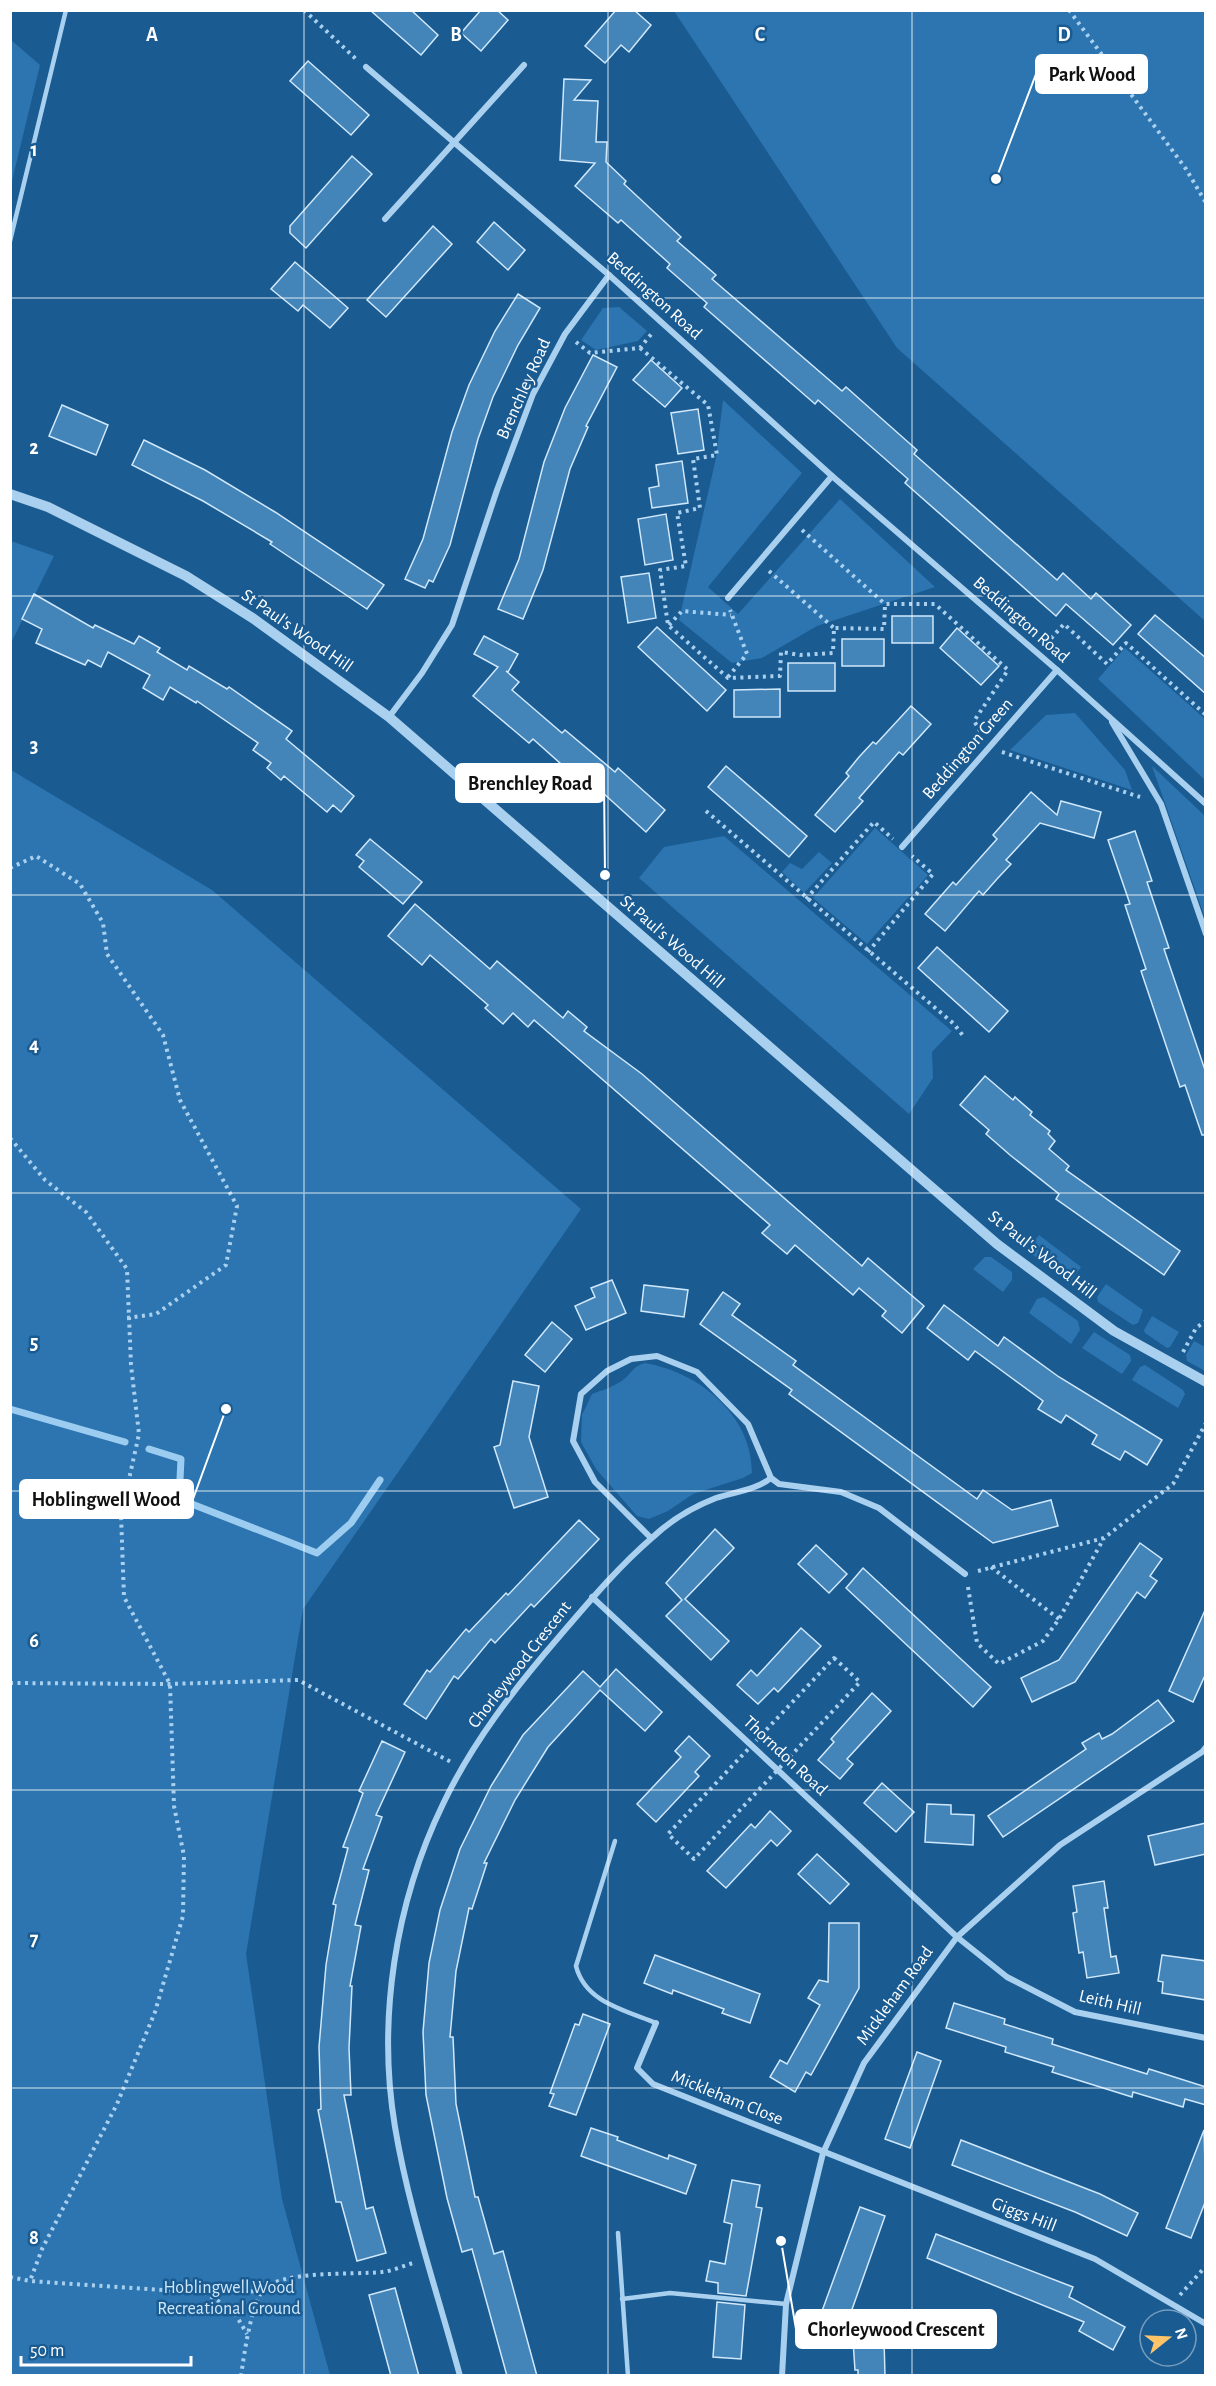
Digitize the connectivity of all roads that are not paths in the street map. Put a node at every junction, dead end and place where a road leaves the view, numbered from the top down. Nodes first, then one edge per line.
1 (66, 10) edge
2 (524, 65) dead end
3 (366, 67) road end
4 (453, 143) junction
5 (385, 219) dead end
6 (10, 241) edge
7 (609, 275) junction
8 (832, 476) junction
9 (10, 494) edge
10 (728, 598) road end
11 (1057, 670) junction
12 (1109, 716) junction
13 (389, 717) junction
14 (1206, 804) edge
15 (902, 847) road end
16 (1206, 934) edge
17 (1206, 1382) edge
18 (771, 1478) junction
19 (651, 1538) junction
20 (965, 1574) road end
21 (592, 1597) junction
22 (1206, 1747) edge
23 (615, 1841) dead end
24 (957, 1937) junction
25 (656, 2023) joint
26 (1206, 2038) edge
27 (823, 2153) junction
28 (618, 2233) dead end
29 (622, 2299) junction
30 (786, 2304) junction
31 (1206, 2324) edge
32 (460, 2376) edge
33 (628, 2376) edge
34 (782, 2376) edge

1 - 6 lane
2 - 4 street
3 - 4 street, Beddington Road
4 - 5 street
4 - 7 street, Beddington Road
7 - 8 street, Beddington Road
7 - 13 street, Brenchley Road
8 - 10 street
8 - 11 street, Beddington Road
9 - 13 street, St Paul's Wood Hill
11 - 12 street, Beddington Road
11 - 15 street, Beddington Green
12 - 14 street, Beddington Road
12 - 16 street, Beddington Road
13 - 17 street, St Paul's Wood Hill
18 - 19 street
18 - 19 street
18 - 20 street
19 - 21 street, Chorleywood Crescent
21 - 24 street, Thorndon Road
21 - 32 street, Chorleywood Crescent
22 - 24 street, Mickleham Road
23 - 25 lane
24 - 26 street, Leith Hill
24 - 27 street, Mickleham Road
25 - 27 street, Mickleham Close
27 - 30 street, Mickleham Road
27 - 31 street, Giggs Hill
28 - 29 lane
29 - 30 lane
29 - 33 lane
30 - 34 street, Mickleham Road

